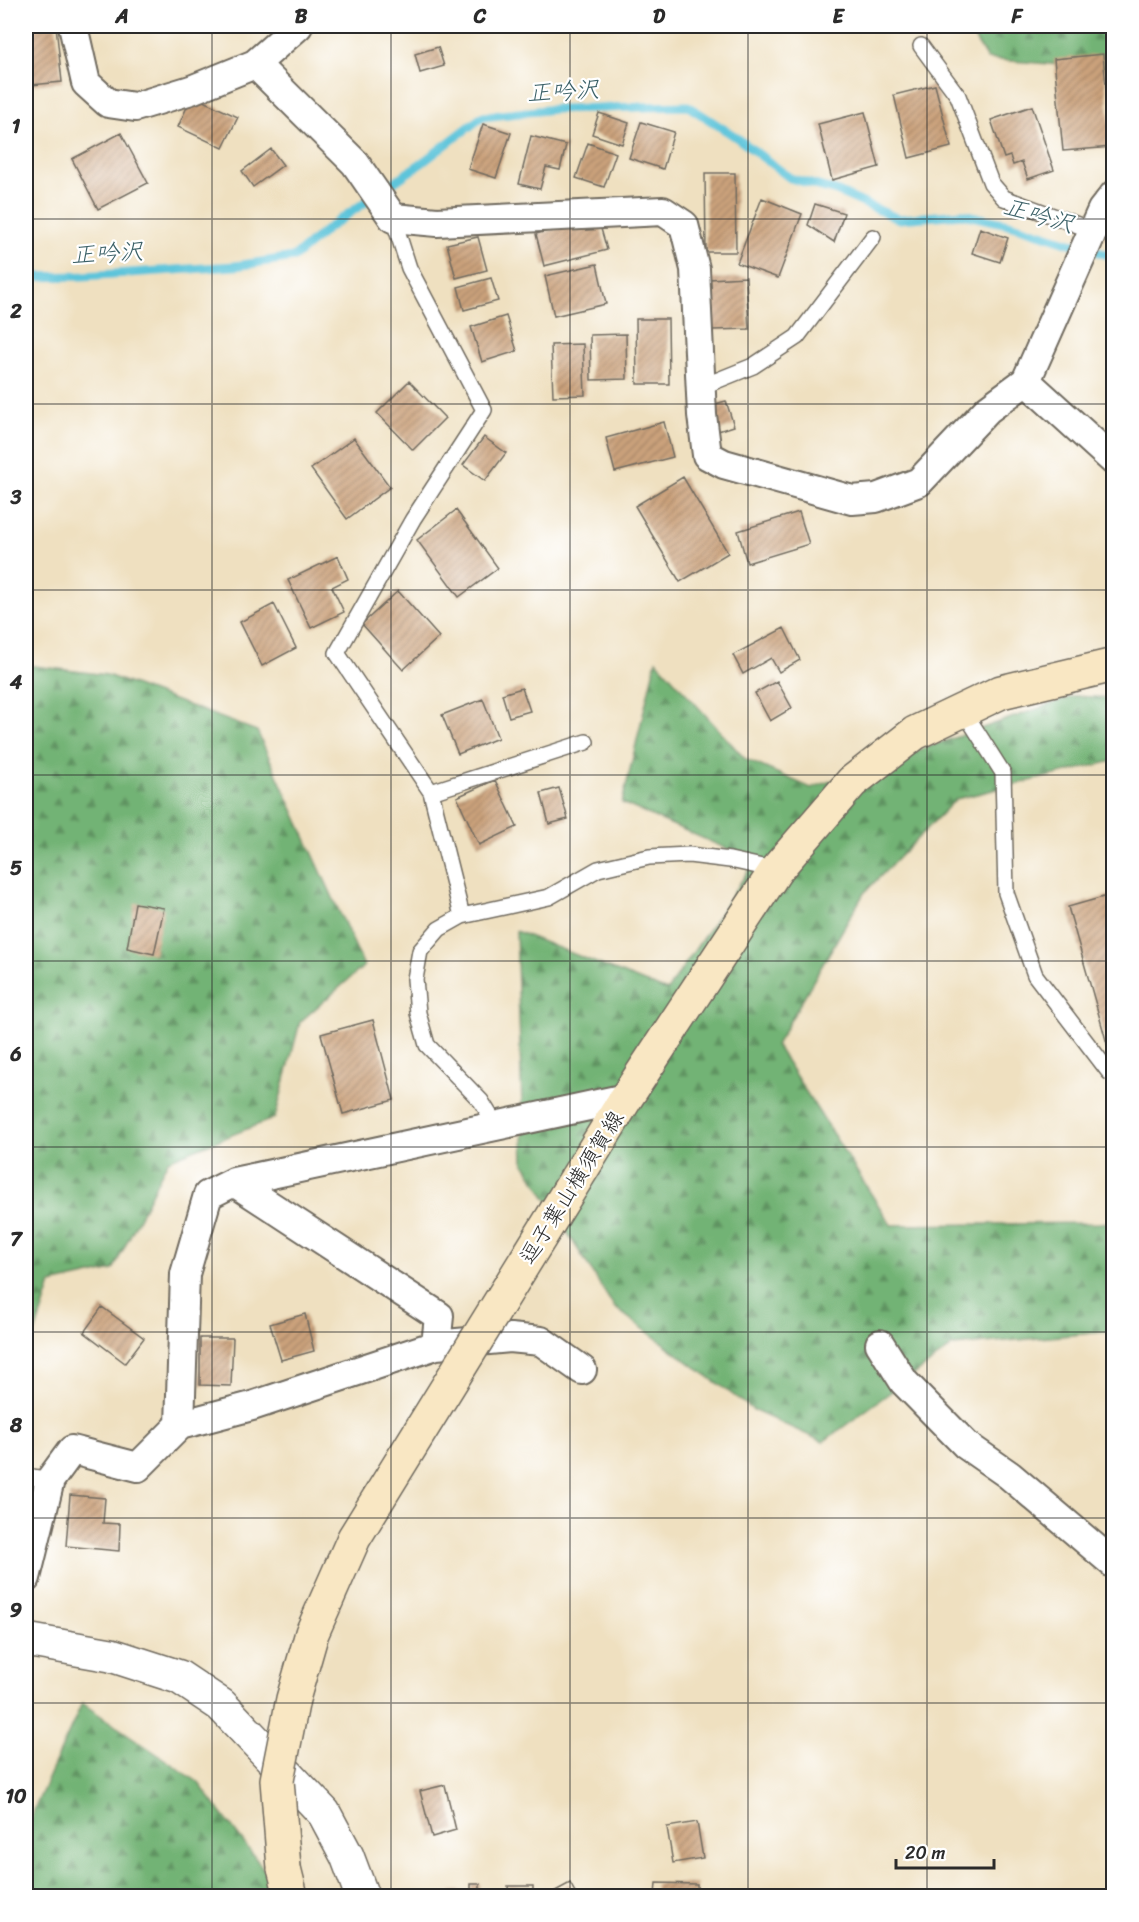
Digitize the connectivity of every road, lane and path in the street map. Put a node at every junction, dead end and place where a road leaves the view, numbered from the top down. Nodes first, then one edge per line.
1 (74, 26) edge
2 (298, 26) edge
3 (921, 46) dead end
4 (255, 64) junction
5 (1113, 195) edge
6 (393, 218) junction
7 (1094, 231) junction
8 (873, 237) dead end
9 (1026, 381) junction
10 (700, 387) junction
11 (1113, 461) edge
12 (1113, 665) edge
13 (963, 710) junction
14 (586, 742) dead end
15 (431, 792) junction
16 (776, 870) junction
17 (462, 916) junction
18 (1113, 1071) edge
19 (626, 1098) junction
20 (496, 1125) junction
21 (234, 1182) junction
22 (880, 1344) dead end
23 (436, 1345) junction
24 (582, 1370) dead end
25 (180, 1425) junction
26 (38, 1478) edge
27 (1113, 1564) edge
28 (26, 1578) edge
29 (26, 1640) edge
30 (287, 1882) edge
31 (362, 1896) edge

1 - 4 street
2 - 4 street
3 - 7 lane
4 - 6 street
5 - 7 street
6 - 10 street
6 - 15 lane
7 - 9 street
8 - 10 lane
9 - 10 street
9 - 11 street
12 - 13 main road, 逗子葉山横須賀線
13 - 16 main road, 逗子葉山横須賀線
13 - 18 lane
14 - 15 lane
15 - 17 lane
16 - 17 lane
16 - 19 main road, 逗子葉山横須賀線
17 - 20 lane
19 - 20 street
19 - 30 main road, 逗子葉山横須賀線, bridge
20 - 21 street
21 - 23 street
21 - 25 street
22 - 27 street
23 - 24 street
23 - 25 street
25 - 26 street
26 - 28 street
29 - 31 street

